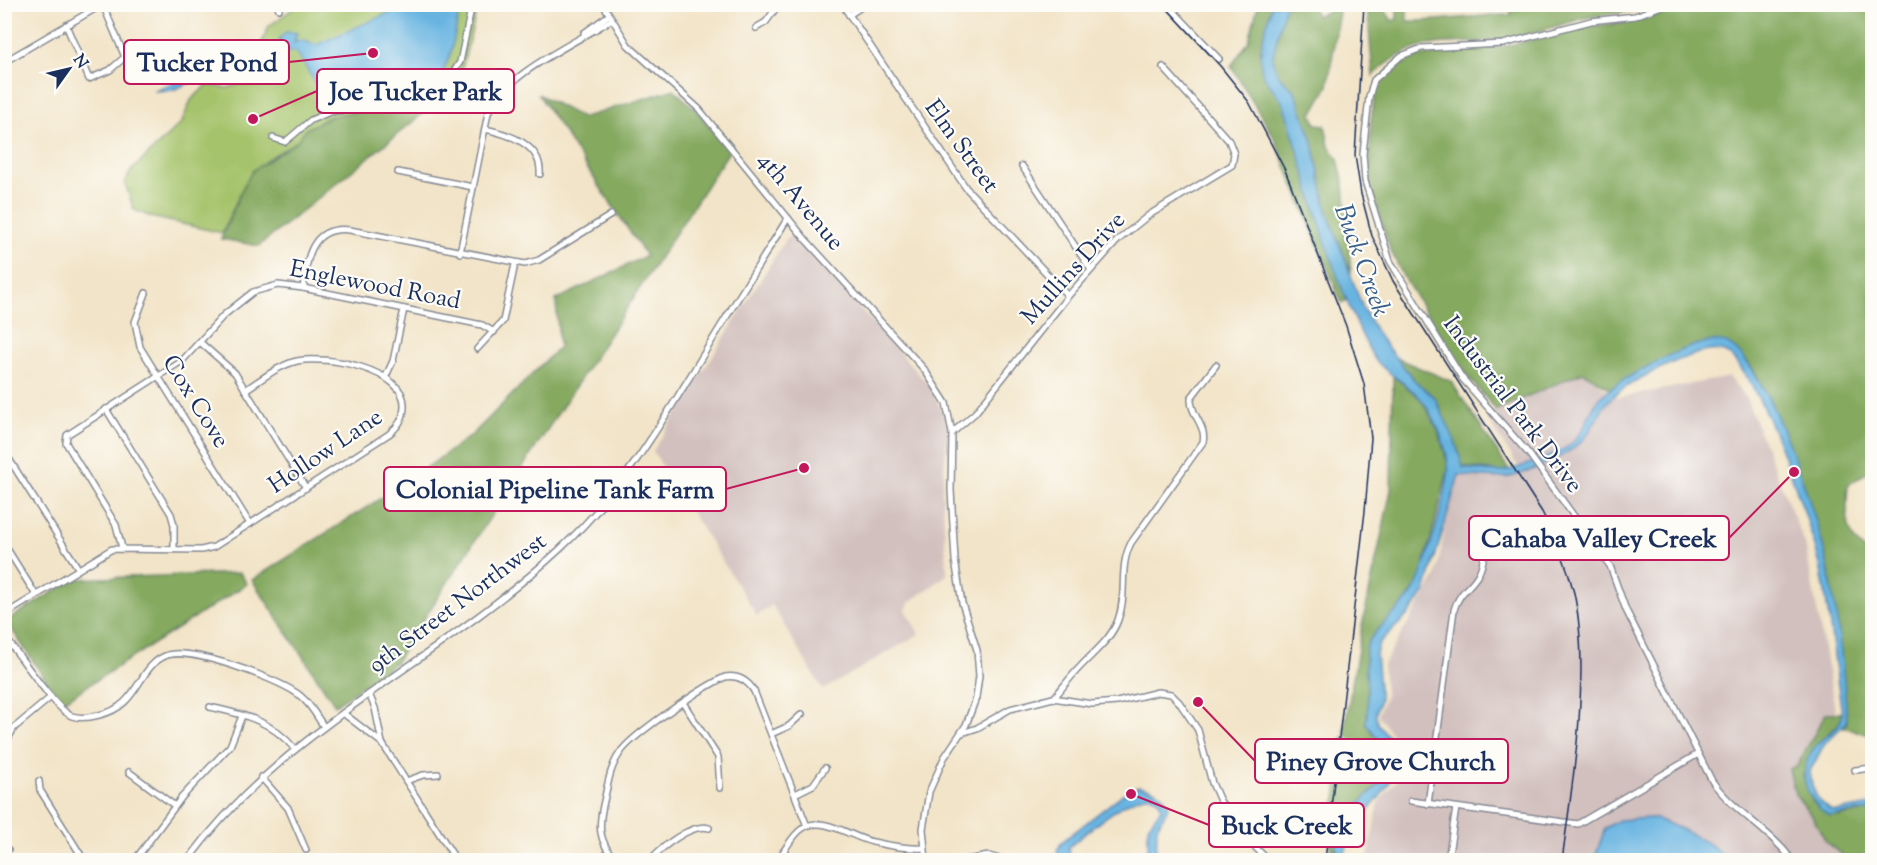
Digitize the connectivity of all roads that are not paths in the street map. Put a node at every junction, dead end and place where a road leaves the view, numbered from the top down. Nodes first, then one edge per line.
1 (472, 4) edge
2 (603, 4) edge
3 (779, 4) edge
4 (842, 4) edge
5 (866, 4) edge
6 (1167, 4) edge
7 (1667, 4) edge
8 (103, 5) edge
9 (849, 15) junction
10 (610, 17) junction
11 (66, 25) junction
12 (756, 28) dead end
13 (125, 57) junction
14 (1219, 59) dead end
15 (4, 62) edge
16 (1163, 67) dead end
17 (135, 77) dead end
18 (485, 129) junction
19 (273, 138) dead end
20 (1022, 166) dead end
21 (398, 172) dead end
22 (540, 174) dead end
23 (473, 187) junction
24 (611, 215) dead end
25 (788, 218) junction
26 (460, 253) junction
27 (515, 264) junction
28 (1091, 270) junction
29 (303, 288) junction
30 (146, 293) dead end
31 (1068, 296) junction
32 (404, 309) junction
33 (494, 332) junction
34 (201, 343) junction
35 (477, 349) dead end
36 (1216, 365) dead end
37 (386, 376) junction
38 (158, 377) junction
39 (245, 390) junction
40 (106, 409) junction
41 (952, 433) junction
42 (4, 451) edge
43 (306, 488) junction
44 (250, 524) junction
45 (4, 544) edge
46 (122, 548) junction
47 (174, 549) junction
48 (1484, 553) dead end
49 (78, 568) junction
50 (36, 595) junction
51 (4, 615) edge
52 (4, 636) edge
53 (369, 694) junction
54 (51, 697) junction
55 (1054, 698) junction
56 (684, 704) junction
57 (210, 707) dead end
58 (343, 713) junction
59 (802, 714) dead end
60 (242, 716) junction
61 (324, 727) junction
62 (962, 733) junction
63 (771, 734) junction
64 (382, 743) junction
65 (4, 746) edge
66 (295, 749) junction
67 (1698, 754) junction
68 (825, 768) dead end
69 (1872, 768) edge
70 (1855, 770) dead end
71 (129, 772) dead end
72 (438, 774) dead end
73 (261, 777) junction
74 (39, 781) dead end
75 (406, 781) junction
76 (720, 788) dead end
77 (795, 794) junction
78 (1411, 801) dead end
79 (1428, 804) junction
80 (175, 806) junction
81 (1456, 808) junction
82 (807, 826) junction
83 (709, 828) dead end
84 (924, 848) junction
85 (306, 850) dead end
86 (452, 854) junction
87 (84, 861) edge
88 (135, 861) edge
89 (188, 861) edge
90 (442, 861) edge
91 (456, 861) edge
92 (615, 861) edge
93 (650, 861) edge
94 (777, 861) edge
95 (926, 861) edge
96 (967, 861) edge
97 (1003, 861) edge
98 (1268, 861) edge
99 (1448, 861) edge
100 (1792, 861) edge

1 - 19 street
2 - 10 street, 4th Avenue
3 - 12 street
4 - 9 street, Elm Street
5 - 9 street
6 - 14 street
7 - 67 street, Industrial Park Drive
8 - 11 street
8 - 13 street
9 - 31 street, Elm Street
10 - 18 street
10 - 25 street, 4th Avenue
11 - 13 street
11 - 15 street
13 - 17 street
16 - 28 street, Mullins Drive
18 - 22 street
18 - 23 street
20 - 28 street
21 - 23 street
23 - 26 street
24 - 27 street
25 - 41 street, 4th Avenue
25 - 53 street, 9th Street Northwest
26 - 27 street
26 - 29 street
27 - 33 street
28 - 31 street, Mullins Drive
29 - 32 street, Englewood Road
29 - 34 street, Englewood Road
30 - 38 street, Cox Cove
31 - 41 street, Mullins Drive
32 - 33 street, Englewood Road
32 - 37 street
33 - 35 street
34 - 38 street, Englewood Road
34 - 39 street
36 - 55 street
37 - 39 street, Hollow Lane
37 - 43 street, Hollow Lane
38 - 40 street, Englewood Road
38 - 44 street, Cox Cove
39 - 43 street
40 - 46 street, Englewood Road
40 - 47 street
41 - 62 street, 4th Avenue
42 - 49 street
43 - 44 street, Hollow Lane
44 - 47 street, Hollow Lane
45 - 50 street
46 - 47 street, Hollow Lane
46 - 49 street
48 - 79 street
49 - 50 street
50 - 51 street
52 - 54 street
53 - 58 street, 9th Street Northwest
53 - 64 street
54 - 61 street
54 - 65 street
55 - 62 street
55 - 98 street
56 - 63 street
56 - 76 street
56 - 92 street
57 - 60 street
58 - 61 street, 9th Street Northwest
58 - 64 street
59 - 63 street
60 - 66 street
60 - 80 street
61 - 66 street, 9th Street Northwest
62 - 84 street, 4th Avenue
63 - 77 street
64 - 75 street
66 - 73 street, 9th Street Northwest
67 - 81 street
67 - 100 street, Industrial Park Drive
68 - 77 street
69 - 70 street
71 - 80 street
72 - 75 street
73 - 85 street
73 - 89 street, 9th Street Northwest
74 - 87 street
75 - 86 street
77 - 82 street
78 - 79 street
79 - 81 street
80 - 88 street
81 - 99 street
82 - 84 street
82 - 94 street
83 - 93 street
84 - 95 street, 4th Avenue
86 - 90 street
86 - 91 street
96 - 97 street

